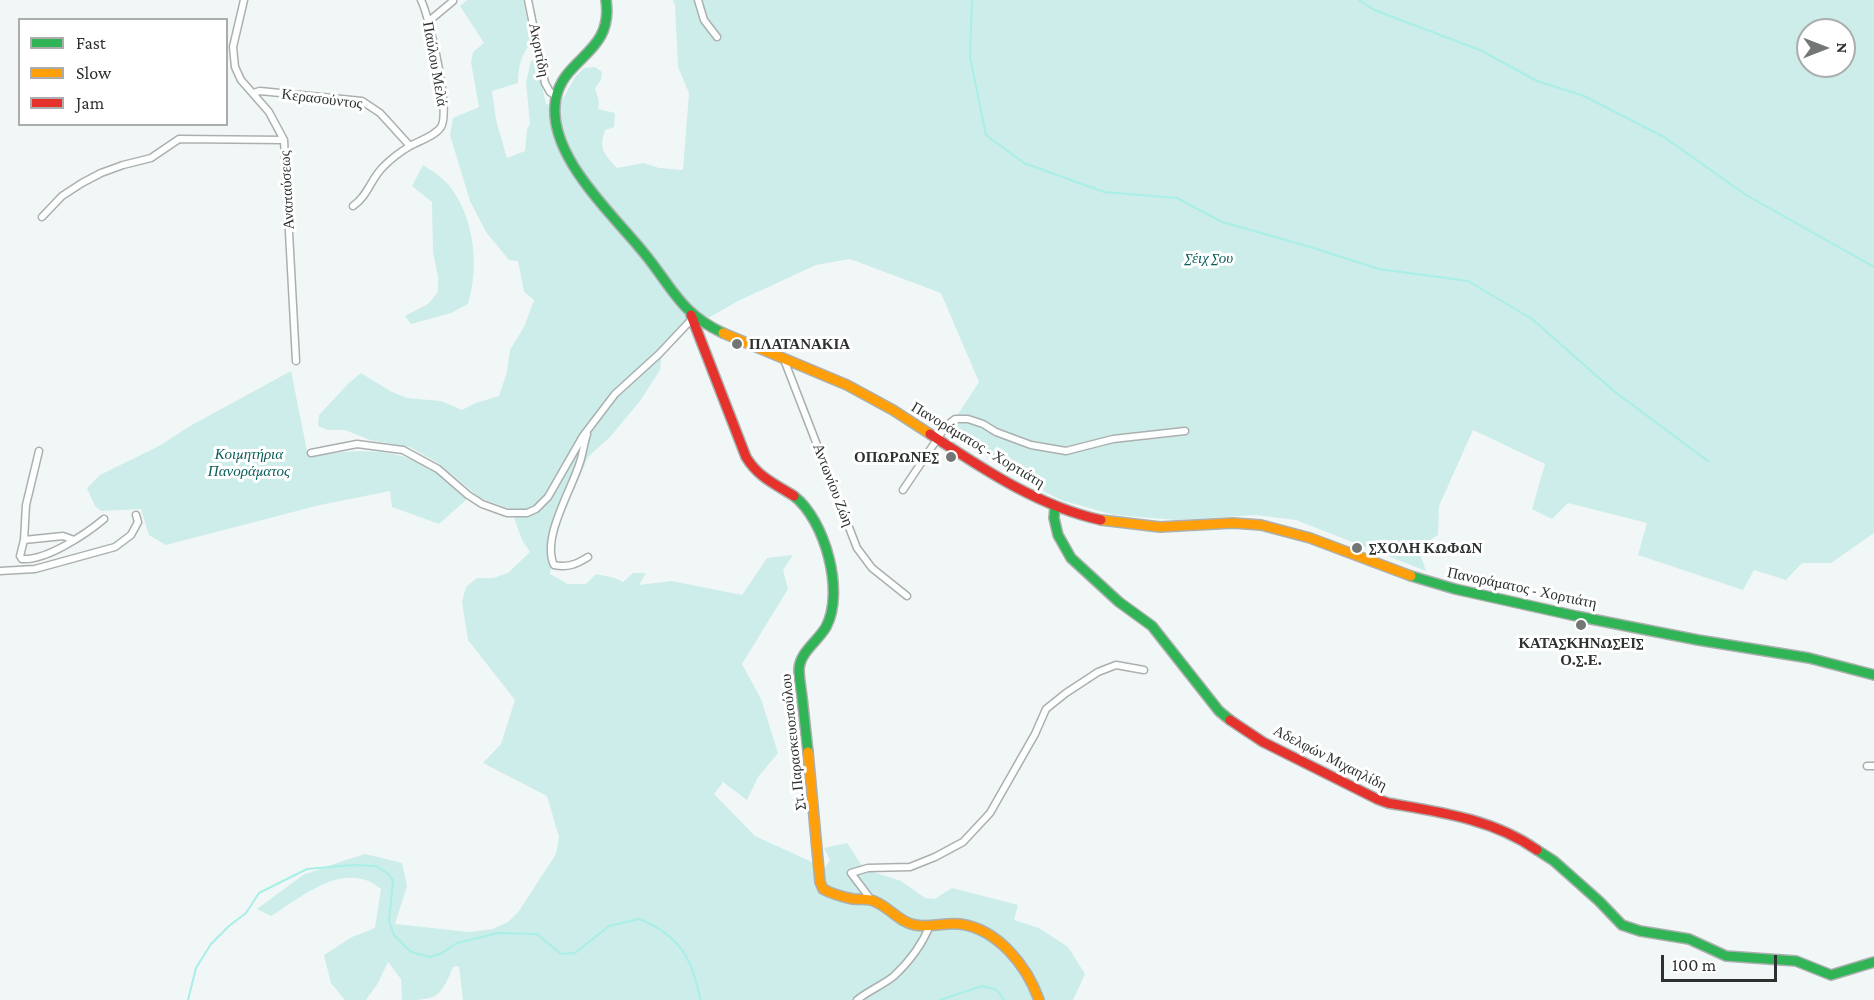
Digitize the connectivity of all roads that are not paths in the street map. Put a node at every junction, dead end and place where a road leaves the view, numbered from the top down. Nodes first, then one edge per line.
1 (244, 0) edge
2 (421, 0) edge
3 (528, 0) edge
4 (606, 0) edge
5 (698, 0) edge
6 (453, 1) edge
7 (429, 21) junction
8 (717, 37) dead end
9 (253, 93) junction
10 (556, 96) junction
11 (284, 140) junction
12 (410, 146) junction
13 (354, 206) dead end
14 (42, 217) dead end
15 (692, 315) junction
16 (783, 356) junction
17 (296, 361) dead end
18 (587, 430) junction
19 (1185, 431) dead end
20 (938, 440) junction
21 (39, 451) dead end
22 (311, 453) dead end
23 (903, 490) dead end
24 (1055, 506) junction
25 (136, 515) dead end
26 (104, 519) dead end
27 (24, 540) junction
28 (74, 540) junction
29 (588, 557) dead end
30 (0, 571) edge
31 (908, 596) dead end
32 (1144, 670) dead end
33 (1874, 675) edge
34 (872, 900) junction
35 (930, 924) junction
36 (1874, 962) edge
37 (857, 1000) edge
38 (1039, 1000) edge

1 - 9 street, Αναπαύσεως
2 - 7 street, Παύλου Μελά
3 - 10 street, Ακριτίδη
4 - 10 street
5 - 8 street
6 - 7 street
7 - 12 street, Παύλου Μελά
9 - 11 street, Αναπαύσεως
9 - 12 street, Κερασούντος
10 - 15 street, Πανοράματος - Χορτιάτη
11 - 14 street
11 - 17 street, Αναπαύσεως
12 - 13 street
15 - 16 street, Πανοράματος - Χορτιάτη
15 - 18 street
15 - 34 street, Στ. Παρασκευοπούλου
16 - 20 street, Πανοράματος - Χορτιάτη
16 - 31 street, Αντωνίου Ζώη
18 - 22 street
18 - 29 street
19 - 20 street
20 - 23 street
20 - 24 street, Πανοράματος - Χορτιάτη
21 - 27 street
24 - 33 street, Πανοράματος - Χορτιάτη
24 - 36 street, Αδελφών Μιχαηλίδη
25 - 30 street
26 - 28 street
27 - 28 street
27 - 28 street
32 - 34 street
34 - 35 street, Στ. Παρασκευοπούλου
35 - 37 street
35 - 38 street, Στ. Παρασκευοπούλου

